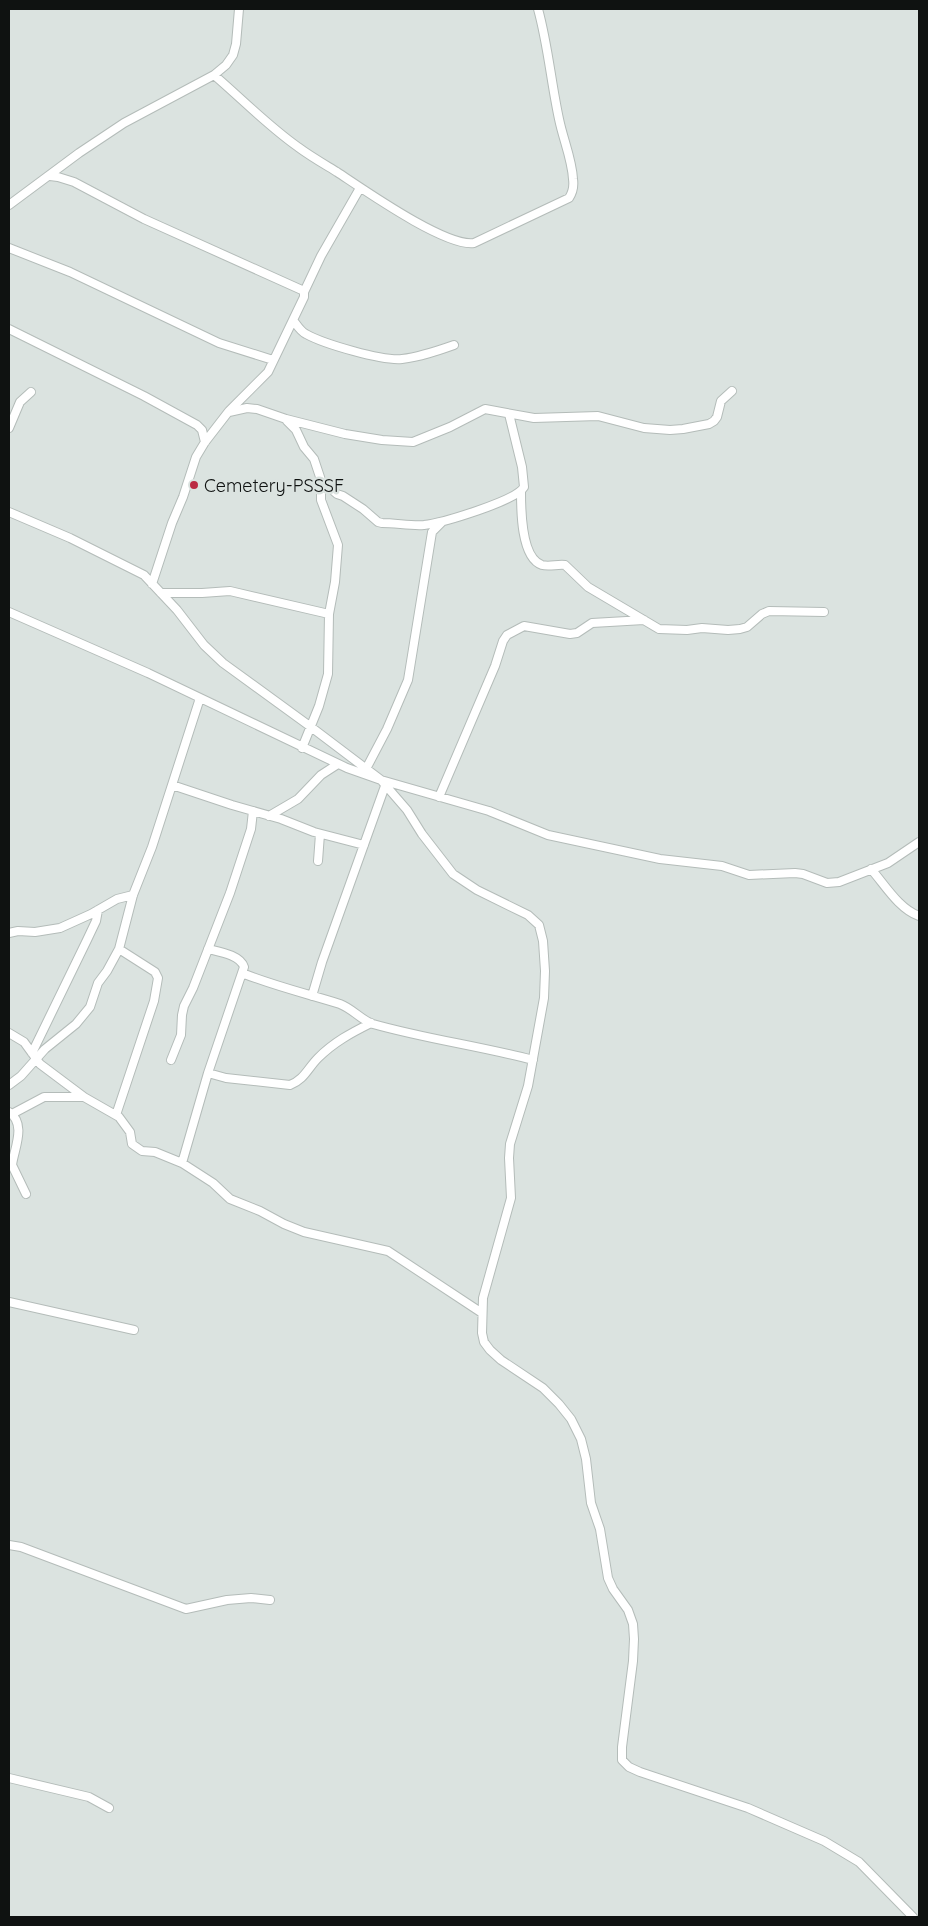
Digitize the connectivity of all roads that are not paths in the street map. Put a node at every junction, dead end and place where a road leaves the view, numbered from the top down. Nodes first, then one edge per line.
1 (239, 9) edge
2 (538, 9) edge
3 (214, 75) junction
4 (50, 176) junction
5 (360, 188) junction
6 (9, 205) edge
7 (9, 248) edge
8 (304, 292) junction
9 (293, 320) junction
10 (9, 329) edge
11 (454, 345) dead end
12 (274, 360) junction
13 (31, 392) dead end
14 (732, 392) dead end
15 (228, 413) junction
16 (509, 414) junction
17 (286, 420) junction
18 (9, 428) edge
19 (205, 442) junction
20 (321, 480) junction
21 (521, 492) junction
22 (9, 512) edge
23 (443, 520) junction
24 (152, 584) junction
25 (161, 593) junction
26 (9, 612) edge
27 (824, 612) dead end
28 (329, 614) junction
29 (644, 620) junction
30 (200, 698) junction
31 (311, 727) junction
32 (302, 748) junction
33 (338, 764) junction
34 (366, 768) junction
35 (383, 783) junction
36 (172, 785) junction
37 (440, 797) junction
38 (253, 811) junction
39 (269, 816) junction
40 (320, 834) junction
41 (919, 842) edge
42 (364, 845) junction
43 (318, 861) dead end
44 (871, 869) junction
45 (133, 895) junction
46 (98, 910) junction
47 (919, 916) edge
48 (9, 934) edge
49 (208, 948) junction
50 (119, 949) junction
51 (242, 972) junction
52 (312, 996) junction
53 (371, 1023) junction
54 (9, 1033) edge
55 (34, 1056) junction
56 (171, 1060) dead end
57 (533, 1060) junction
58 (208, 1073) junction
59 (9, 1085) edge
60 (84, 1097) junction
61 (10, 1113) edge
62 (116, 1115) junction
63 (182, 1163) junction
64 (26, 1194) dead end
65 (9, 1302) edge
66 (482, 1313) junction
67 (134, 1330) dead end
68 (9, 1544) edge
69 (270, 1600) dead end
70 (9, 1778) edge
71 (110, 1808) dead end
72 (913, 1917) edge

1 - 3 street
2 - 5 street
3 - 4 street
3 - 5 street
4 - 6 street
4 - 8 street
5 - 8 street
7 - 12 street
8 - 9 street
9 - 11 street
9 - 12 street
10 - 19 street
12 - 15 street
13 - 18 street
14 - 16 street
15 - 17 street
15 - 19 street
16 - 17 street
16 - 21 street
17 - 20 street
19 - 24 street
20 - 23 street
20 - 28 street
21 - 23 street
21 - 29 street
22 - 24 street
23 - 34 street
24 - 25 street
25 - 28 street
25 - 31 street
26 - 30 street
27 - 29 street
28 - 31 street
29 - 37 street
30 - 32 street
30 - 36 street
31 - 32 street
31 - 34 street
32 - 33 street
33 - 35 street
33 - 39 street
34 - 35 street
35 - 37 street
35 - 42 street
35 - 57 street
36 - 38 street
36 - 45 street
37 - 44 street
38 - 39 street
38 - 49 street
39 - 40 street
40 - 42 street
40 - 43 street
41 - 44 street
42 - 52 street
44 - 47 street
45 - 46 street
45 - 50 street
46 - 48 street
46 - 55 street
49 - 51 street
49 - 56 street
50 - 55 street
50 - 62 street
51 - 52 street
51 - 58 street
52 - 53 street
53 - 57 street
53 - 58 street
54 - 55 street
55 - 59 street
55 - 60 street
57 - 66 street
58 - 63 street
60 - 61 street
60 - 62 street
61 - 64 street
62 - 63 street
63 - 66 street
65 - 67 street
66 - 72 street
68 - 69 street
70 - 71 street

